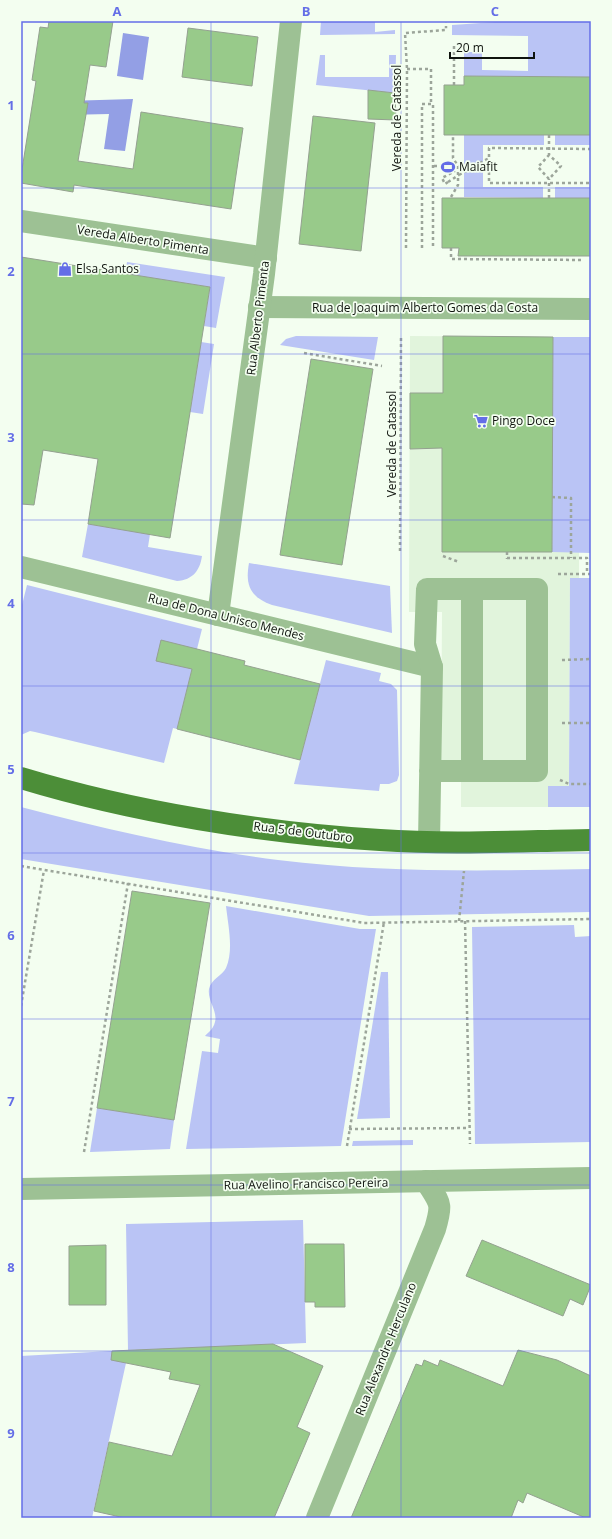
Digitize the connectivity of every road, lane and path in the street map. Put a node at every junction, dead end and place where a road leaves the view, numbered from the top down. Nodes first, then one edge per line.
1 (291, 21) edge
2 (446, 26) dead end
3 (454, 44) dead end
4 (407, 69) junction
5 (454, 85) dead end
6 (431, 104) junction
7 (453, 135) dead end
8 (549, 135) dead end
9 (549, 148) junction
10 (591, 149) edge
11 (550, 155) junction
12 (489, 158) junction
13 (434, 166) junction
14 (443, 166) dead end
15 (455, 171) dead end
16 (549, 178) junction
17 (549, 183) junction
18 (591, 183) edge
19 (451, 198) dead end
20 (549, 198) dead end
21 (21, 221) edge
22 (406, 248) dead end
23 (422, 248) dead end
24 (451, 248) dead end
25 (433, 249) dead end
26 (266, 258) junction
27 (583, 260) dead end
28 (260, 307) junction
29 (591, 309) edge
30 (401, 337) dead end
31 (304, 353) dead end
32 (382, 366) dead end
33 (552, 497) dead end
34 (400, 551) dead end
35 (507, 552) dead end
36 (507, 558) junction
37 (571, 558) junction
38 (507, 564) dead end
39 (21, 567) edge
40 (587, 574) dead end
41 (472, 589) junction
42 (218, 615) junction
43 (570, 659) dead end
44 (591, 659) edge
45 (432, 667) junction
46 (569, 723) dead end
47 (591, 723) edge
48 (430, 771) junction
49 (472, 771) junction
50 (21, 778) edge
51 (570, 784) dead end
52 (591, 784) edge
53 (591, 840) edge
54 (429, 842) junction
55 (21, 866) edge
56 (44, 870) junction
57 (464, 871) dead end
58 (128, 883) junction
59 (591, 919) edge
60 (459, 921) junction
61 (466, 921) junction
62 (384, 922) junction
63 (21, 1006) edge
64 (469, 1128) junction
65 (349, 1129) junction
66 (470, 1144) dead end
67 (347, 1146) dead end
68 (84, 1152) dead end
69 (591, 1178) edge
70 (426, 1181) junction
71 (21, 1189) edge
72 (317, 1518) edge

1 - 26 street, Rua Alberto Pimenta
2 - 4 path, Vereda de Catassol
3 - 5 path
4 - 6 path
4 - 22 path, Vereda de Catassol
6 - 13 path
6 - 23 path
7 - 19 path
8 - 9 path
9 - 10 path
9 - 11 path
9 - 12 path
11 - 16 path
11 - 16 path
12 - 15 path, bridge
12 - 17 path
13 - 14 path
13 - 25 path
16 - 17 path
17 - 18 path
17 - 20 path
21 - 26 street, Vereda Alberto Pimenta
24 - 27 path
26 - 28 street, Rua Alberto Pimenta
28 - 29 street, Rua de Joaquim Alberto Gomes da Costa
28 - 42 street, Rua Alberto Pimenta
30 - 34 path, Vereda de Catassol
31 - 32 path
33 - 37 path
35 - 36 path
36 - 37 path
36 - 38 path
37 - 40 path
39 - 42 street, Rua de Dona Unisco Mendes
41 - 45 street
41 - 49 street
41 - 49 street
42 - 45 street, Rua de Dona Unisco Mendes
43 - 44 path
45 - 48 street
46 - 47 path
48 - 49 street
48 - 54 street
50 - 54 main road, Rua 5 de Outubro
51 - 52 path
53 - 54 main road, Rua 5 de Outubro
55 - 56 path
56 - 58 path
56 - 63 path
57 - 60 path
58 - 62 path
58 - 68 path
59 - 61 path
60 - 61 path
60 - 62 path
61 - 64 path
62 - 65 path
64 - 65 path
64 - 66 path
65 - 67 path
69 - 70 street, Rua Avelino Francisco Pereira
70 - 71 street, Rua Avelino Francisco Pereira
70 - 72 street, Rua Alexandre Herculano

